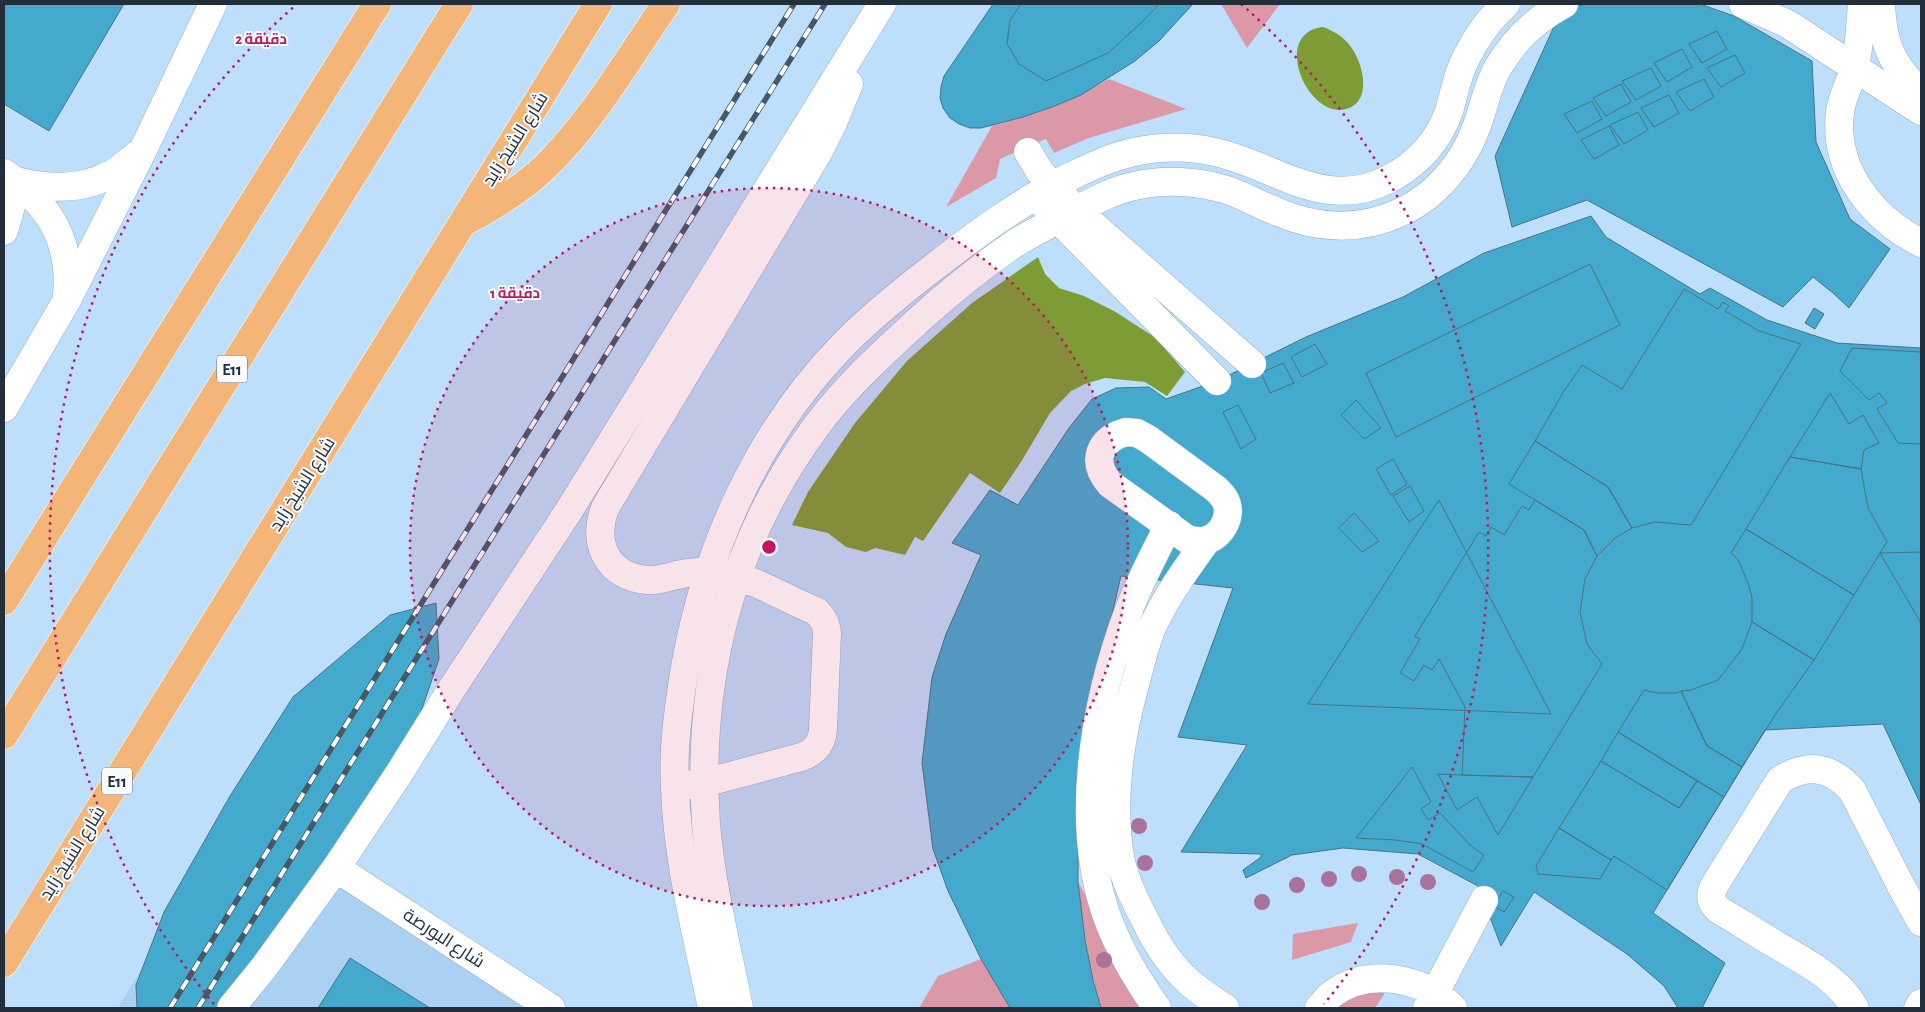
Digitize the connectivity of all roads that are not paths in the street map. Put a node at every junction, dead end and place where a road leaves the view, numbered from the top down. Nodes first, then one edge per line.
1 (213, 4) edge
2 (377, 4) edge
3 (459, 4) edge
4 (598, 4) edge
5 (666, 4) edge
6 (882, 4) edge
7 (1506, 4) edge
8 (1743, 4) edge
9 (1862, 4) edge
10 (1882, 4) edge
11 (1555, 6) edge
12 (864, 34) junction
13 (1854, 67) junction
14 (1921, 94) edge
15 (1921, 111) edge
16 (143, 150) junction
17 (1019, 156) dead end
18 (10, 177) edge
19 (1385, 181) junction
20 (1043, 190) junction
21 (1403, 212) junction
22 (1067, 215) junction
23 (463, 223) junction
24 (4, 230) edge
25 (1921, 243) edge
26 (67, 300) junction
27 (1252, 364) dead end
28 (1217, 381) dead end
29 (4, 408) edge
30 (1169, 525) junction
31 (1207, 540) junction
32 (708, 572) junction
33 (736, 577) junction
34 (4, 601) edge
35 (4, 735) edge
36 (704, 783) junction
37 (674, 786) junction
38 (336, 868) junction
39 (1473, 904) dead end
40 (1921, 922) edge
41 (4, 963) edge
42 (1176, 969) junction
43 (1433, 998) edge
44 (1921, 1004) edge
45 (1155, 1006) edge
46 (231, 1008) edge
47 (551, 1008) edge
48 (712, 1008) edge
49 (739, 1008) edge
50 (1225, 1008) edge
51 (1319, 1008) edge
52 (1855, 1008) edge
53 (1918, 1008) edge

1 - 16 street
2 - 34 highway
3 - 35 highway, E11
4 - 23 highway, شارع الشيخ زايد / E11
5 - 23 highway
6 - 12 street
7 - 19 street
8 - 13 street
9 - 13 street
10 - 14 street
11 - 21 street
12 - 32 street
12 - 38 street
13 - 15 street
13 - 25 street
16 - 18 street
16 - 26 street
17 - 20 street
18 - 24 street
18 - 26 street
19 - 20 street
19 - 21 street
20 - 22 street
20 - 32 street
21 - 22 street
22 - 27 street
22 - 28 street
22 - 33 street
23 - 41 highway, شارع الشيخ زايد / E11
26 - 29 street
30 - 31 street
30 - 31 street
30 - 45 street
31 - 42 street
32 - 33 street
32 - 37 street
33 - 36 street
33 - 36 street
36 - 37 street
36 - 49 street
37 - 48 street
38 - 46 street
38 - 47 street, شارع البورصة
39 - 43 street
40 - 52 street
42 - 45 street
42 - 50 street
43 - 51 street
44 - 53 street

